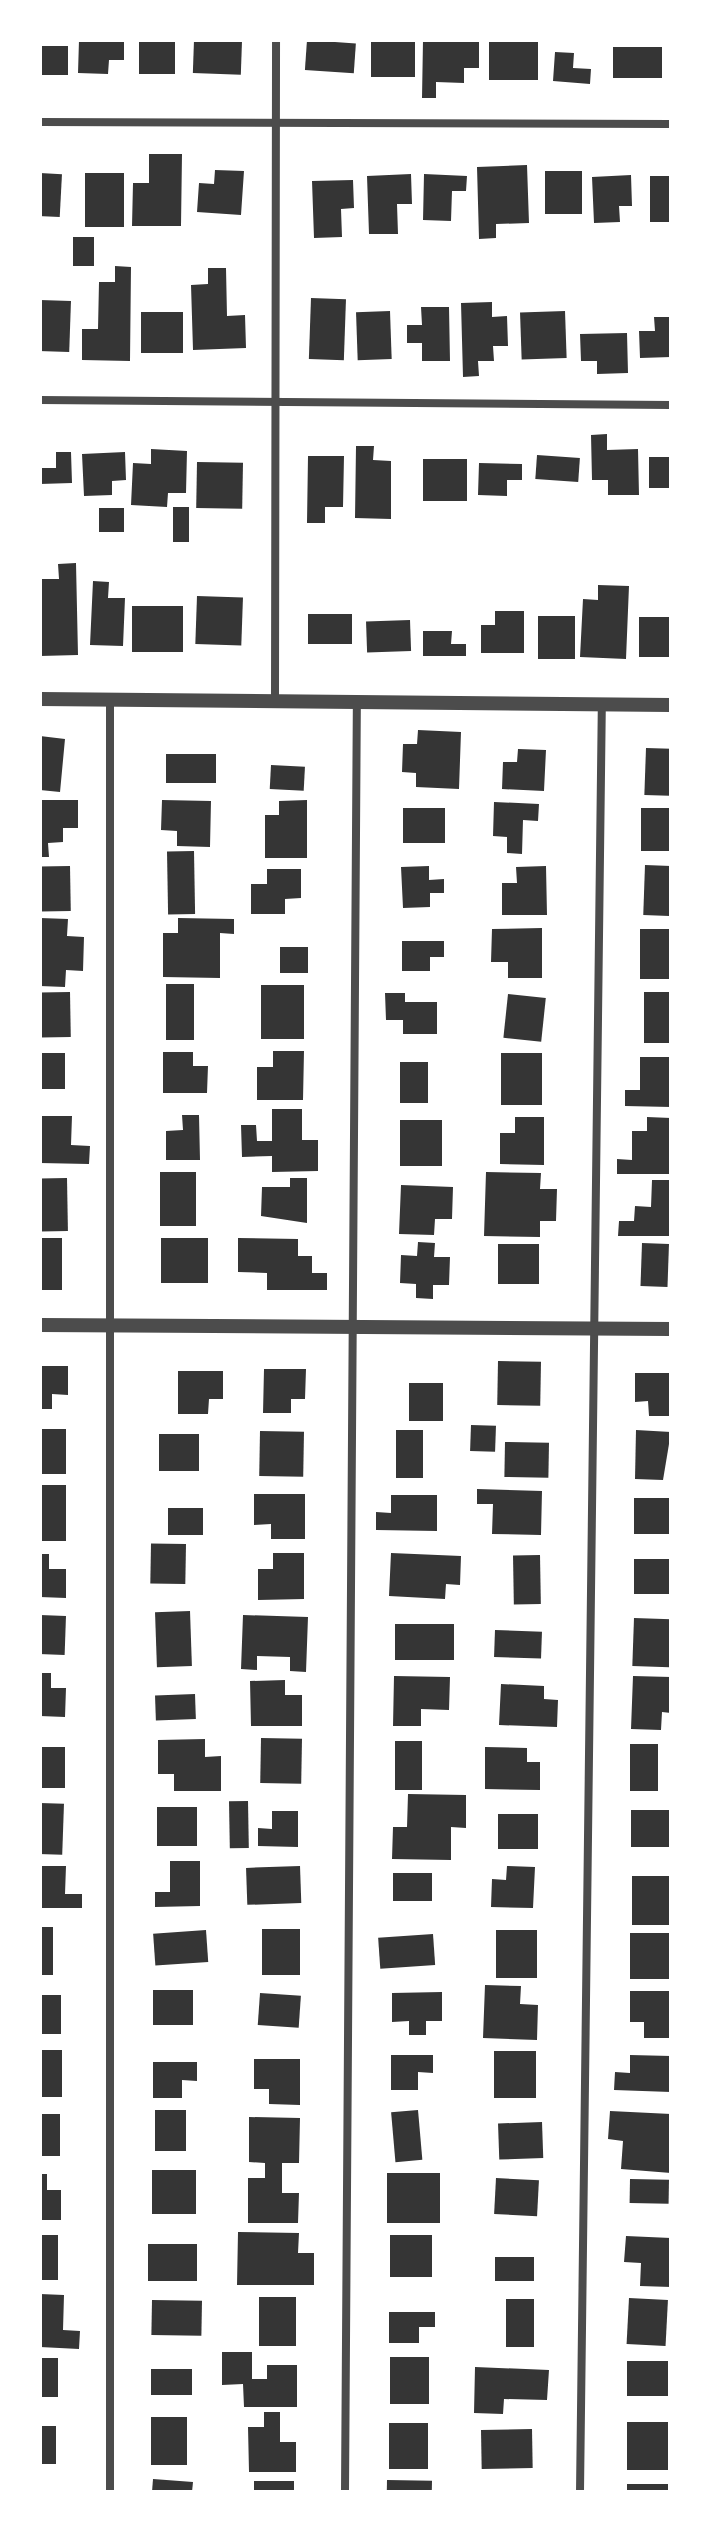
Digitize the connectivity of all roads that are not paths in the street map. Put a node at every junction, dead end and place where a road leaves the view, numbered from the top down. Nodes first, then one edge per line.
1 (276, 40) edge
2 (40, 122) edge
3 (276, 122) junction
4 (671, 124) edge
5 (40, 400) edge
6 (276, 402) junction
7 (671, 405) edge
8 (40, 699) edge
9 (110, 700) junction
10 (275, 701) junction
11 (357, 702) junction
12 (602, 704) junction
13 (671, 705) edge
14 (40, 1325) edge
15 (115, 1326) junction
16 (353, 1329) junction
17 (590, 1329) junction
18 (671, 1329) edge
19 (110, 2492) edge
20 (345, 2492) edge
21 (580, 2492) edge

1 - 3 street
2 - 3 street
3 - 4 street
3 - 6 street
5 - 6 street
6 - 7 street
6 - 10 street
8 - 9 street
9 - 10 street
9 - 15 street
10 - 11 street
11 - 12 street
11 - 16 street
12 - 13 street
12 - 17 street
14 - 15 street
15 - 16 street
15 - 19 street
16 - 17 street
16 - 20 street
17 - 18 street
17 - 21 street

